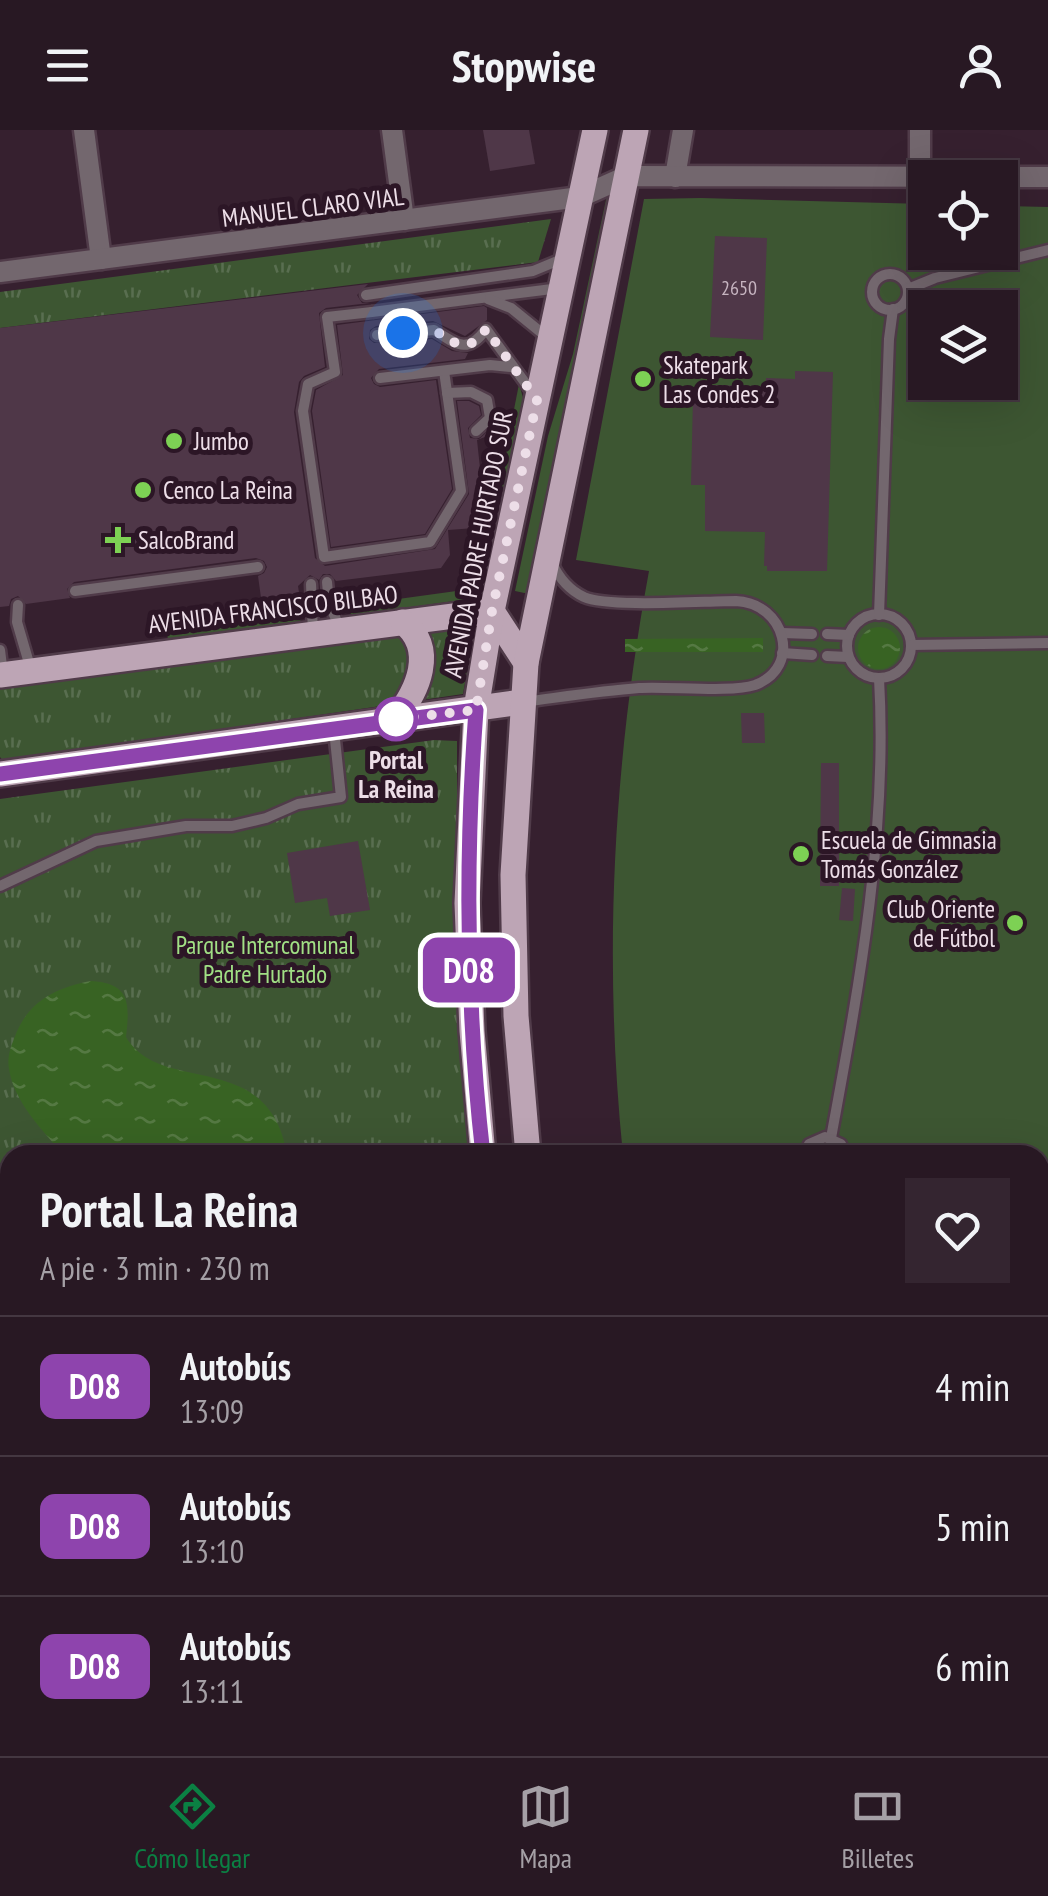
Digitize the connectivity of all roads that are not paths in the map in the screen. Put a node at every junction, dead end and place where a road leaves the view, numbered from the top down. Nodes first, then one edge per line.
1 (84, 130) edge
2 (392, 130) edge
3 (595, 130) edge
4 (636, 130) edge
5 (683, 130) edge
6 (920, 130) edge
7 (920, 160) edge
8 (628, 176) junction
9 (674, 176) junction
10 (908, 177) edge
11 (1018, 178) edge
12 (1048, 178) edge
13 (580, 197) junction
14 (404, 220) junction
15 (1048, 250) edge
16 (568, 257) junction
17 (101, 260) junction
18 (0, 272) edge
19 (561, 288) junction
20 (908, 289) junction
21 (366, 295) dead end
22 (484, 298) junction
23 (893, 310) junction
24 (378, 336) dead end
25 (550, 340) junction
26 (511, 368) junction
27 (444, 370) junction
28 (380, 378) dead end
29 (447, 393) junction
30 (537, 400) junction
31 (476, 431) dead end
32 (550, 558) junction
33 (258, 566) dead end
34 (327, 582) dead end
35 (311, 584) dead end
36 (75, 591) dead end
37 (18, 605) dead end
38 (492, 611) junction
39 (879, 615) junction
40 (403, 622) junction
41 (342, 630) junction
42 (782, 633) junction
43 (313, 634) junction
44 (812, 634) dead end
45 (826, 634) dead end
46 (849, 635) junction
47 (1048, 643) edge
48 (910, 645) junction
49 (782, 654) junction
50 (812, 655) dead end
51 (826, 656) dead end
52 (848, 656) junction
53 (526, 663) junction
54 (1, 667) edge
55 (32, 671) junction
56 (878, 678) junction
57 (522, 702) junction
58 (476, 710) junction
59 (396, 719) junction
60 (334, 727) junction
61 (0, 774) edge
62 (0, 886) edge
63 (831, 1138) junction
64 (482, 1145) edge
65 (527, 1145) edge
66 (810, 1145) edge
67 (841, 1145) edge

1 - 17 street
2 - 14 street
3 - 13 main road, AVENIDA PADRE HURTADO SUR
4 - 8 main road
5 - 9 street
6 - 7 street
8 - 9 street
8 - 13 street, MANUEL CLARO VIAL
8 - 32 main road
9 - 10 street
11 - 12 street
13 - 14 street, MANUEL CLARO VIAL
13 - 16 main road, AVENIDA PADRE HURTADO SUR
14 - 17 street, MANUEL CLARO VIAL
15 - 20 lane
16 - 19 main road, AVENIDA PADRE HURTADO SUR
16 - 21 lane
17 - 18 street, MANUEL CLARO VIAL
19 - 22 lane
19 - 25 main road, AVENIDA PADRE HURTADO SUR
20 - 23 lane
20 - 23 lane
22 - 25 lane
22 - 29 lane, bridge
23 - 39 lane
24 - 26 lane
25 - 30 main road, AVENIDA PADRE HURTADO SUR
26 - 27 lane
26 - 30 lane
27 - 28 lane
27 - 29 lane
29 - 31 lane
30 - 38 main road, AVENIDA PADRE HURTADO SUR
32 - 42 lane
32 - 53 main road
33 - 36 lane
34 - 41 lane
35 - 43 lane
37 - 55 lane
38 - 40 main road, AVENIDA FRANCISCO BILBAO
38 - 53 main road
38 - 58 main road, AVENIDA PADRE HURTADO SUR
39 - 46 lane
39 - 48 lane
40 - 41 main road, AVENIDA FRANCISCO BILBAO
40 - 59 main road
41 - 43 main road, AVENIDA FRANCISCO BILBAO
42 - 44 lane
42 - 49 lane
43 - 55 main road, AVENIDA FRANCISCO BILBAO
45 - 46 lane
46 - 52 lane
47 - 48 lane
48 - 56 lane
49 - 50 lane
49 - 57 lane
51 - 52 lane
52 - 56 lane
53 - 57 main road
54 - 55 main road, AVENIDA FRANCISCO BILBAO
56 - 63 lane
57 - 58 main road
57 - 65 main road
58 - 59 main road
58 - 64 main road, AVENIDA PADRE HURTADO SUR
59 - 60 main road
60 - 61 main road
60 - 62 lane
63 - 66 lane
63 - 67 lane

